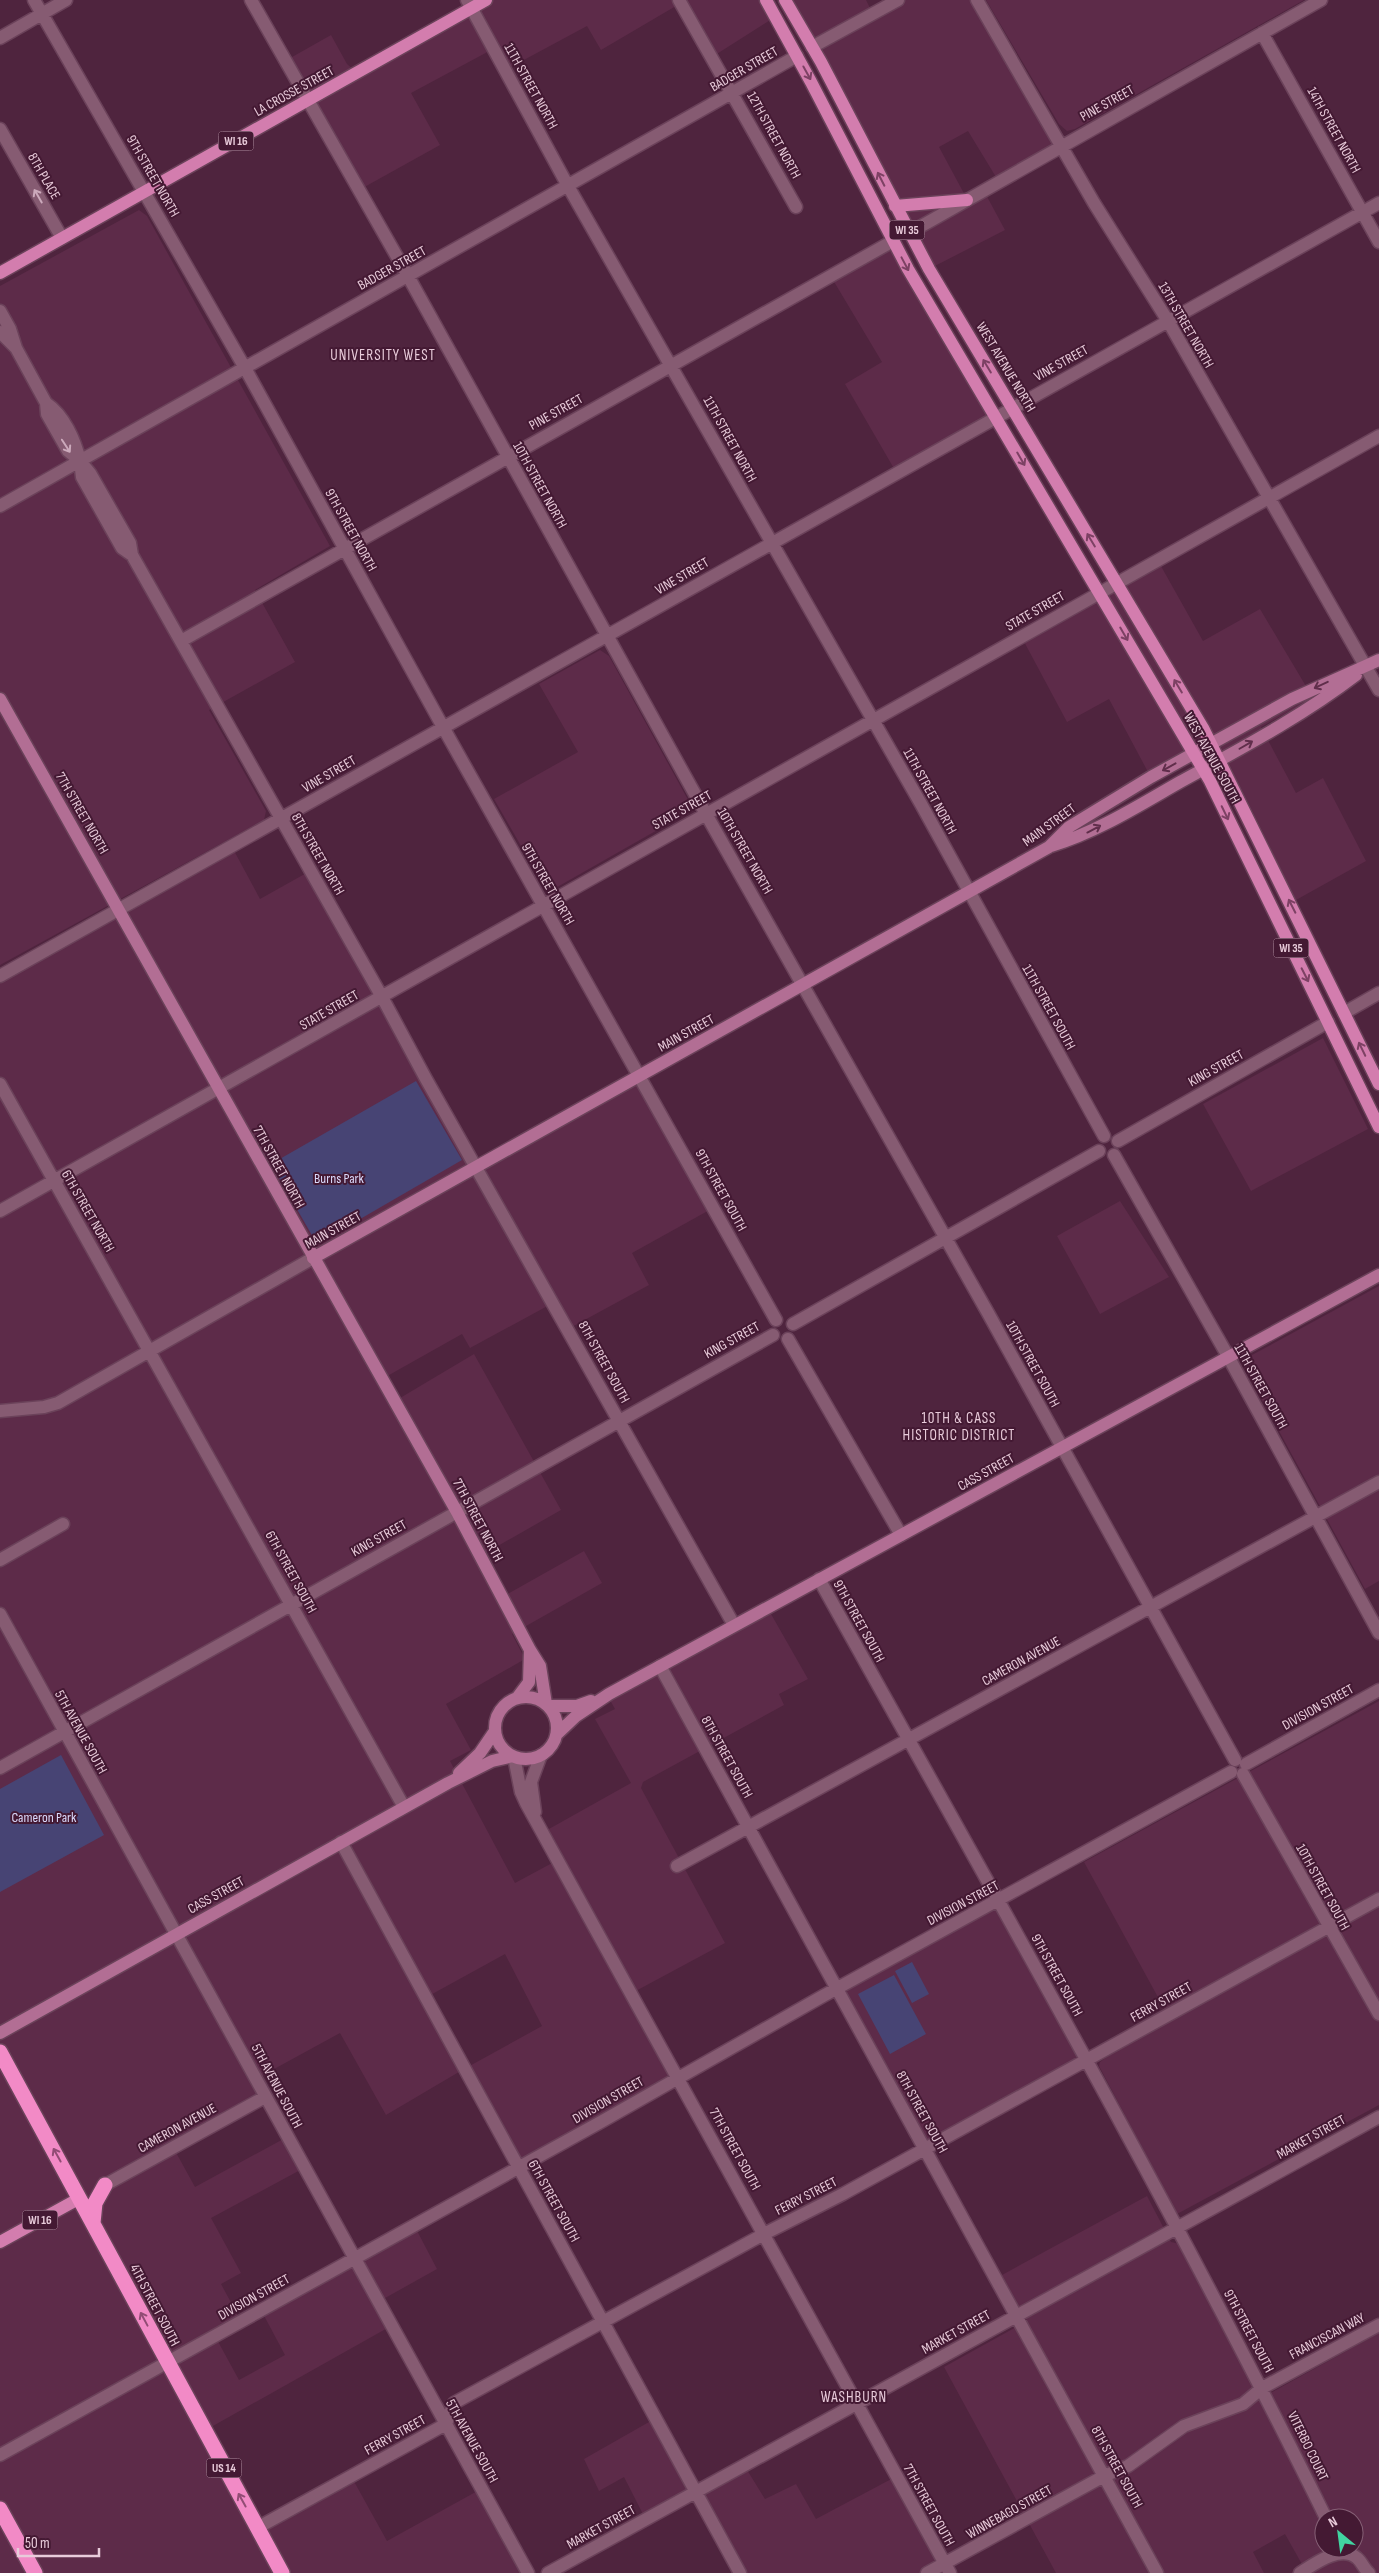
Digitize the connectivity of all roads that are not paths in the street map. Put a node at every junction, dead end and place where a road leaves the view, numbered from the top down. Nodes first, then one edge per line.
1 (34, 0) edge
2 (66, 0) edge
3 (251, 0) edge
4 (486, 0) edge
5 (679, 0) edge
6 (766, 0) edge
7 (785, 0) edge
8 (898, 0) edge
9 (977, 0) edge
10 (1321, 0) edge
11 (469, 4) edge
12 (42, 14) junction
13 (1262, 34) junction
14 (0, 38) edge
15 (812, 47) junction
16 (797, 56) junction
17 (733, 93) junction
18 (308, 101) junction
19 (0, 129) edge
20 (1061, 145) junction
21 (568, 186) junction
22 (145, 192) junction
23 (967, 200) junction
24 (1379, 203) edge
25 (894, 206) junction
26 (796, 207) dead end
27 (1363, 212) junction
28 (909, 233) junction
29 (62, 238) junction
30 (893, 241) junction
31 (1379, 242) edge
32 (0, 273) edge
33 (408, 276) junction
34 (0, 311) edge
35 (1168, 321) junction
36 (0, 332) edge
37 (16, 348) junction
38 (672, 365) junction
39 (244, 368) junction
40 (1012, 408) junction
41 (996, 417) junction
42 (1379, 436) edge
43 (507, 456) junction
44 (80, 461) junction
45 (1268, 498) junction
46 (0, 506) edge
47 (770, 543) junction
48 (345, 549) junction
49 (1116, 582) junction
50 (1099, 592) junction
51 (606, 635) junction
52 (182, 641) junction
53 (1379, 660) edge
54 (1366, 667) junction
55 (1379, 690) edge
56 (0, 699) edge
57 (873, 721) junction
58 (443, 727) junction
59 (1212, 744) junction
60 (1194, 753) junction
61 (1220, 760) junction
62 (1203, 770) junction
63 (706, 814) junction
64 (280, 819) junction
65 (1049, 847) junction
66 (968, 892) junction
67 (543, 906) junction
68 (119, 910) junction
69 (0, 976) edge
70 (804, 984) junction
71 (1379, 993) edge
72 (382, 997) junction
73 (1344, 1013) junction
74 (1328, 1022) junction
75 (640, 1076) junction
76 (0, 1084) edge
77 (1379, 1084) edge
78 (219, 1090) junction
79 (1379, 1127) edge
80 (1104, 1136) junction
81 (1118, 1141) junction
82 (1099, 1151) junction
83 (1114, 1155) junction
84 (476, 1167) junction
85 (54, 1182) junction
86 (0, 1211) edge
87 (945, 1238) junction
88 (314, 1258) junction
89 (1379, 1275) edge
90 (776, 1320) junction
91 (792, 1324) junction
92 (773, 1335) junction
93 (788, 1339) junction
94 (151, 1351) junction
95 (1229, 1358) junction
96 (0, 1411) edge
97 (620, 1420) junction
98 (1062, 1447) junction
99 (1379, 1482) edge
100 (457, 1512) junction
101 (1315, 1517) junction
102 (62, 1524) dead end
103 (901, 1535) junction
104 (0, 1560) edge
105 (819, 1579) junction
106 (292, 1604) junction
107 (1152, 1606) junction
108 (0, 1614) edge
109 (734, 1625) junction
110 (1379, 1633) edge
111 (530, 1650) junction
112 (660, 1666) junction
113 (1379, 1690) edge
114 (608, 1695) junction
115 (517, 1698) junction
116 (547, 1705) junction
117 (495, 1731) junction
118 (65, 1733) junction
119 (556, 1735) junction
120 (908, 1740) junction
121 (541, 1755) junction
122 (513, 1756) junction
123 (1239, 1767) junction
124 (0, 1768) edge
125 (448, 1783) junction
126 (404, 1807) junction
127 (537, 1819) junction
128 (748, 1827) junction
129 (341, 1842) junction
130 (677, 1866) dead end
131 (1379, 1899) edge
132 (999, 1901) junction
133 (1328, 1926) junction
134 (176, 1934) junction
135 (836, 1988) junction
136 (1379, 2014) edge
137 (0, 2033) edge
138 (0, 2052) edge
139 (1087, 2060) junction
140 (678, 2076) junction
141 (265, 2097) junction
142 (1379, 2118) edge
143 (924, 2148) junction
144 (518, 2168) junction
145 (105, 2185) joint
146 (80, 2198) junction
147 (93, 2223) junction
148 (1176, 2228) junction
149 (764, 2234) junction
150 (0, 2242) edge
151 (354, 2259) junction
152 (1017, 2316) junction
153 (604, 2323) junction
154 (1379, 2325) edge
155 (166, 2362) junction
156 (1262, 2388) junction
157 (857, 2404) junction
158 (446, 2424) junction
159 (0, 2455) edge
160 (1104, 2476) junction
161 (696, 2492) junction
162 (1321, 2508) edge
163 (0, 2509) edge
164 (257, 2528) junction
165 (1327, 2558) edge
166 (1358, 2558) edge
167 (947, 2568) edge
168 (35, 2573) edge
169 (282, 2573) edge
170 (528, 2573) edge
171 (548, 2573) edge
172 (740, 2573) edge
173 (927, 2573) edge
174 (1157, 2573) edge
175 (1300, 2573) edge
176 (1369, 2573) edge

1 - 12 street, 9TH STREET NORTH
2 - 12 street
3 - 18 street, 10TH STREET NORTH
4 - 11 main road, WI 16
5 - 17 street, 12TH STREET NORTH
6 - 16 main road, WI 35
7 - 15 main road, WEST AVENUE NORTH / WI 35
8 - 15 street
9 - 20 street, 13TH STREET NORTH
10 - 13 street, PINE STREET
11 - 18 main road, LA CROSSE STREET / WI 16
11 - 21 street, 11TH STREET NORTH
12 - 14 street
12 - 22 street, 9TH STREET NORTH
13 - 20 street, PINE STREET
13 - 27 street, 14TH STREET NORTH
25 -> 15 main road, WEST AVENUE NORTH / WI 35
16 - 17 street, BADGER STREET
16 -> 30 main road, WI 35
17 - 21 street, BADGER STREET
17 - 26 street, 12TH STREET NORTH
18 - 22 main road, LA CROSSE STREET / WI 16
18 - 33 street, 10TH STREET NORTH
29 -> 19 street, 8TH PLACE
20 - 23 street, PINE STREET
20 - 35 street, 13TH STREET NORTH
21 - 33 street, BADGER STREET
21 - 38 street, 11TH STREET NORTH
22 - 29 main road, LA CROSSE STREET / WI 16
22 - 39 street, 9TH STREET NORTH
23 - 25 main road
23 - 28 street, PINE STREET
24 - 27 street, VINE STREET
25 - 28 main road, WEST AVENUE NORTH / WI 35
27 - 31 street, 14TH STREET NORTH
27 - 35 street, VINE STREET
40 -> 28 main road, WEST AVENUE NORTH / WI 35
29 - 32 main road, LA CROSSE STREET / WI 16
30 - 38 street, PINE STREET
30 -> 41 main road, WI 35
33 - 39 street, BADGER STREET
33 - 43 street, 10TH STREET NORTH
34 - 37 street, 8TH STREET NORTH
35 - 40 street, VINE STREET
35 - 45 street, 13TH STREET NORTH
36 - 37 street, 8TH STREET NORTH
37 - 44 street, 8TH STREET NORTH
38 - 43 street, PINE STREET
38 - 47 street, 11TH STREET NORTH
39 - 44 street, BADGER STREET
39 - 48 street, 9TH STREET NORTH
40 - 41 street, VINE STREET
49 -> 40 main road, WEST AVENUE NORTH / WI 35
41 - 47 street, VINE STREET
41 -> 50 main road, WEST AVENUE SOUTH / WI 35
42 - 45 street, STATE STREET
43 - 48 street, PINE STREET
43 - 51 street, 10TH STREET NORTH
44 - 46 street, BADGER STREET
44 - 52 street, 8TH STREET NORTH
45 - 49 street, STATE STREET
45 - 54 street, 13TH STREET NORTH
47 - 51 street, VINE STREET
47 - 57 street, 11TH STREET NORTH
48 - 52 street, PINE STREET
48 - 58 street, 9TH STREET NORTH
49 - 50 street, STATE STREET
59 -> 49 main road, WEST AVENUE NORTH / WI 35
50 - 57 street, STATE STREET
50 -> 60 main road, WEST AVENUE SOUTH / WI 35
51 - 58 street, VINE STREET
51 - 63 street, 10TH STREET NORTH
52 - 64 street, 8TH STREET NORTH
53 - 54 street, MAIN STREET
54 - 55 street, 13TH STREET NORTH
54 -> 59 street, MAIN STREET
61 -> 54 street
56 - 68 street, 7TH STREET NORTH
57 - 63 street, STATE STREET
57 - 66 street, 11TH STREET NORTH
58 - 64 street, VINE STREET
58 - 67 street, 9TH STREET NORTH
59 - 60 street, MAIN STREET
59 - 61 main road, WEST AVENUE SOUTH / WI 35
60 - 62 main road, WEST AVENUE SOUTH / WI 35
60 -> 65 street, MAIN STREET
61 - 62 street
73 -> 61 main road, WEST AVENUE SOUTH / WI 35
65 -> 62 street
62 -> 74 main road, WEST AVENUE SOUTH / WI 35
63 - 67 street, STATE STREET
63 - 70 street, 10TH STREET NORTH
64 - 68 street, VINE STREET
64 - 72 street, 8TH STREET NORTH
65 - 66 street, MAIN STREET
66 - 70 street, MAIN STREET
66 - 80 street, 11TH STREET SOUTH
67 - 72 street, STATE STREET
67 - 75 street, 9TH STREET NORTH
68 - 69 street, VINE STREET
68 - 78 street, 7TH STREET NORTH
70 - 75 street, MAIN STREET
70 - 87 street, 10TH STREET SOUTH
71 - 73 street
72 - 78 street, STATE STREET
72 - 84 street, 8TH STREET NORTH
77 -> 73 main road, WEST AVENUE SOUTH / WI 35
74 - 79 main road, WEST AVENUE SOUTH / WI 35
74 - 81 street, KING STREET
75 - 84 street, MAIN STREET
75 - 90 street, 9TH STREET SOUTH
76 - 85 street, 6TH STREET NORTH
78 - 85 street, STATE STREET
78 - 88 street, 7TH STREET NORTH
80 - 81 street
80 - 82 street
81 - 83 street
82 - 83 street
82 - 87 street
83 - 95 street, 11TH STREET SOUTH
84 - 88 street, MAIN STREET
84 - 97 street, 8TH STREET SOUTH
85 - 86 street, STATE STREET
85 - 94 street, 6TH STREET NORTH
87 - 91 street
87 - 98 street, 10TH STREET SOUTH
88 - 94 street, MAIN STREET
88 - 100 street, 7TH STREET NORTH
89 - 95 street, CASS STREET
90 - 91 street
90 - 92 street
91 - 93 street
92 - 93 street
92 - 97 street, KING STREET
93 - 103 street
94 - 96 street, MAIN STREET
94 - 106 street, 6TH STREET SOUTH
95 - 98 street, CASS STREET
95 - 101 street, 11TH STREET SOUTH
97 - 100 street, KING STREET
97 - 109 street, 8TH STREET SOUTH
98 - 103 street, CASS STREET
98 - 107 street, 10TH STREET SOUTH
99 - 101 street, CAMERON AVENUE
100 - 106 street, KING STREET
100 - 111 street, 7TH STREET NORTH
101 - 107 street, CAMERON AVENUE
101 - 110 street, 11TH STREET SOUTH
102 - 104 street
103 - 105 street, CASS STREET
105 - 109 street, CASS STREET
105 - 120 street, 9TH STREET SOUTH
106 - 118 street, KING STREET
106 - 126 street, 6TH STREET SOUTH
107 - 120 street, CAMERON AVENUE
107 - 123 street, 10TH STREET SOUTH
108 - 118 street, 5TH AVENUE SOUTH
109 - 112 street, CASS STREET
111 - 115 street, 7TH STREET NORTH
111 - 116 street, 7TH STREET NORTH
112 - 114 street, CASS STREET
112 - 128 street, 8TH STREET SOUTH
113 - 123 street, DIVISION STREET
114 - 116 street, CASS STREET
114 - 119 street, CASS STREET
115 - 116 street
115 - 117 street
116 - 119 street
117 - 122 street
117 - 125 street, CASS STREET
118 - 124 street, KING STREET
118 - 134 street, 5TH AVENUE SOUTH
119 - 121 street
120 - 128 street, CAMERON AVENUE
120 - 132 street, 9TH STREET SOUTH
121 - 122 street
121 - 127 street, 7TH STREET SOUTH
122 - 125 street, CASS STREET
122 - 127 street, 7TH STREET SOUTH
123 - 132 street, DIVISION STREET
123 - 133 street, 10TH STREET SOUTH
125 - 126 street, CASS STREET
126 - 129 street, CASS STREET
127 - 140 street, 7TH STREET SOUTH
128 - 130 street, CAMERON AVENUE
128 - 135 street, 8TH STREET SOUTH
129 - 134 street, CASS STREET
129 - 144 street, 6TH STREET SOUTH
131 - 133 street, FERRY STREET
132 - 135 street, DIVISION STREET
132 - 139 street, 9TH STREET SOUTH
133 - 136 street, 10TH STREET SOUTH
133 - 139 street, FERRY STREET
134 - 137 street, CASS STREET
134 - 141 street, 5TH AVENUE SOUTH
135 - 140 street, DIVISION STREET
135 - 143 street, 8TH STREET SOUTH
146 -> 138 highway, 4TH STREET SOUTH / US 14
139 - 143 street, FERRY STREET
139 - 148 street, 9TH STREET SOUTH
140 - 144 street, DIVISION STREET
140 - 149 street, 7TH STREET SOUTH
141 - 145 street, CAMERON AVENUE
141 - 151 street, 5TH AVENUE SOUTH
142 - 148 street, MARKET STREET
143 - 149 street, FERRY STREET
143 - 152 street, 8TH STREET SOUTH
144 - 151 street, DIVISION STREET
144 - 153 street, 6TH STREET SOUTH
145 - 147 highway
146 - 147 highway, 4TH STREET SOUTH / US 14
146 - 150 main road, WI 16
155 -> 147 highway, 4TH STREET SOUTH / US 14
148 - 152 street, MARKET STREET
148 - 156 street, 9TH STREET SOUTH
149 - 153 street, FERRY STREET
149 - 157 street, 7TH STREET SOUTH
151 - 155 street, DIVISION STREET
151 - 158 street, 5TH AVENUE SOUTH
152 - 157 street, MARKET STREET
152 - 160 street, 8TH STREET SOUTH
153 - 158 street, FERRY STREET
153 - 161 street, 6TH STREET SOUTH
154 - 156 street, FRANCISCAN WAY
155 - 159 street, DIVISION STREET
164 -> 155 highway, 4TH STREET SOUTH / US 14
156 - 160 street, FRANCISCAN WAY
156 - 162 street, VITERBO COURT
157 - 161 street, MARKET STREET
157 - 167 street, 7TH STREET SOUTH
158 - 164 street, FERRY STREET
158 - 170 street, 5TH AVENUE SOUTH
160 - 167 street, WINNEBAGO STREET
160 - 174 street, 8TH STREET SOUTH
161 - 171 street, MARKET STREET
161 - 172 street, 6TH STREET SOUTH
163 - 168 highway
164 - 169 highway, 4TH STREET SOUTH / US 14
165 - 175 street
166 - 176 street
167 - 173 street, WINNEBAGO STREET

